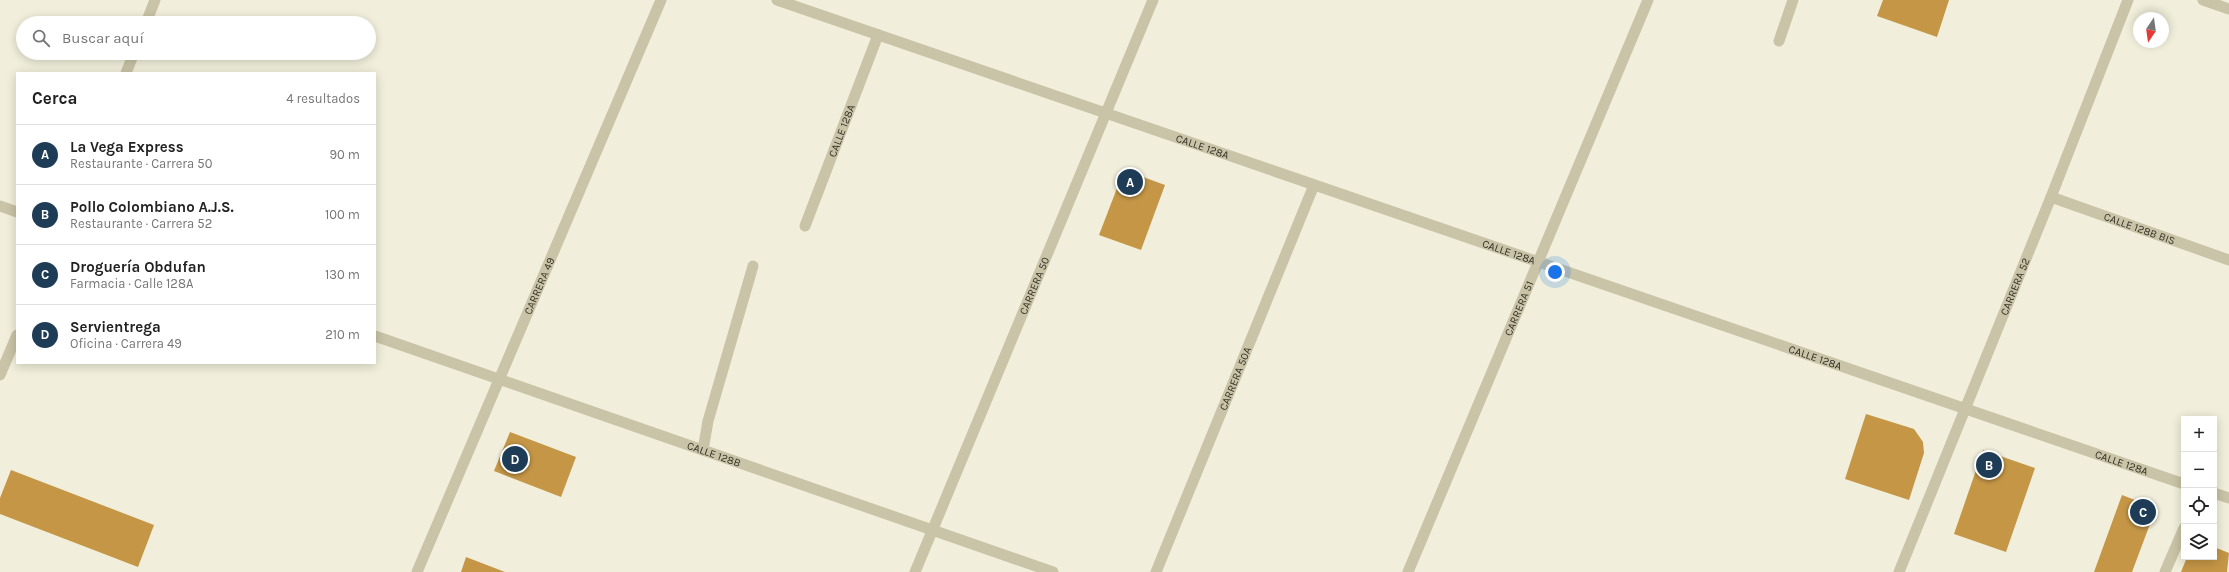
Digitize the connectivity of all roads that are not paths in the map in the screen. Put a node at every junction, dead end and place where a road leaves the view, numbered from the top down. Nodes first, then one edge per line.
1 (155, 0) edge
2 (661, 0) edge
3 (777, 0) edge
4 (1153, 0) edge
5 (1648, 0) edge
6 (1793, 0) edge
7 (2128, 0) edge
8 (2203, 0) edge
9 (2229, 9) edge
10 (149, 16) edge
11 (878, 35) junction
12 (1779, 41) dead end
13 (131, 60) edge
14 (126, 72) edge
15 (1106, 113) junction
16 (1314, 185) junction
17 (2051, 197) junction
18 (0, 206) edge
19 (16, 212) edge
20 (805, 226) dead end
21 (2229, 260) edge
22 (1539, 262) junction
23 (753, 266) dead end
24 (376, 336) edge
25 (16, 337) edge
26 (0, 375) edge
27 (500, 379) junction
28 (1965, 408) junction
29 (703, 450) junction
30 (2181, 483) edge
31 (2217, 495) edge
32 (2229, 498) edge
33 (932, 530) junction
34 (2181, 535) edge
35 (416, 572) edge
36 (915, 572) edge
37 (1053, 572) edge
38 (1156, 572) edge
39 (1408, 572) edge
40 (1899, 572) edge
41 (2165, 572) edge

1 - 10 street
2 - 27 street, CARRERA 49
3 - 11 street, CALLE 128A
4 - 15 street, CARRERA 50
5 - 22 street, CARRERA 51
6 - 12 street
7 - 17 street, CARRERA 52
8 - 9 street
11 - 15 street, CALLE 128A
11 - 20 street, CALLE 128A
13 - 14 street
15 - 16 street, CALLE 128A
15 - 33 street, CARRERA 50
16 - 22 street, CALLE 128A
16 - 38 street, CARRERA 50A
17 - 21 street, CALLE 128B BIS
17 - 28 street, CARRERA 52
18 - 19 street
22 - 28 street, CALLE 128A
22 - 39 street, CARRERA 51
23 - 29 street
24 - 27 street, CALLE 128B
25 - 26 street
27 - 29 street, CALLE 128B
27 - 35 street, CARRERA 49
28 - 30 street, CALLE 128A
28 - 40 street, CARRERA 52
29 - 33 street, CALLE 128B
31 - 32 street
33 - 36 street, CARRERA 50
33 - 37 street, CALLE 128B
34 - 41 street

